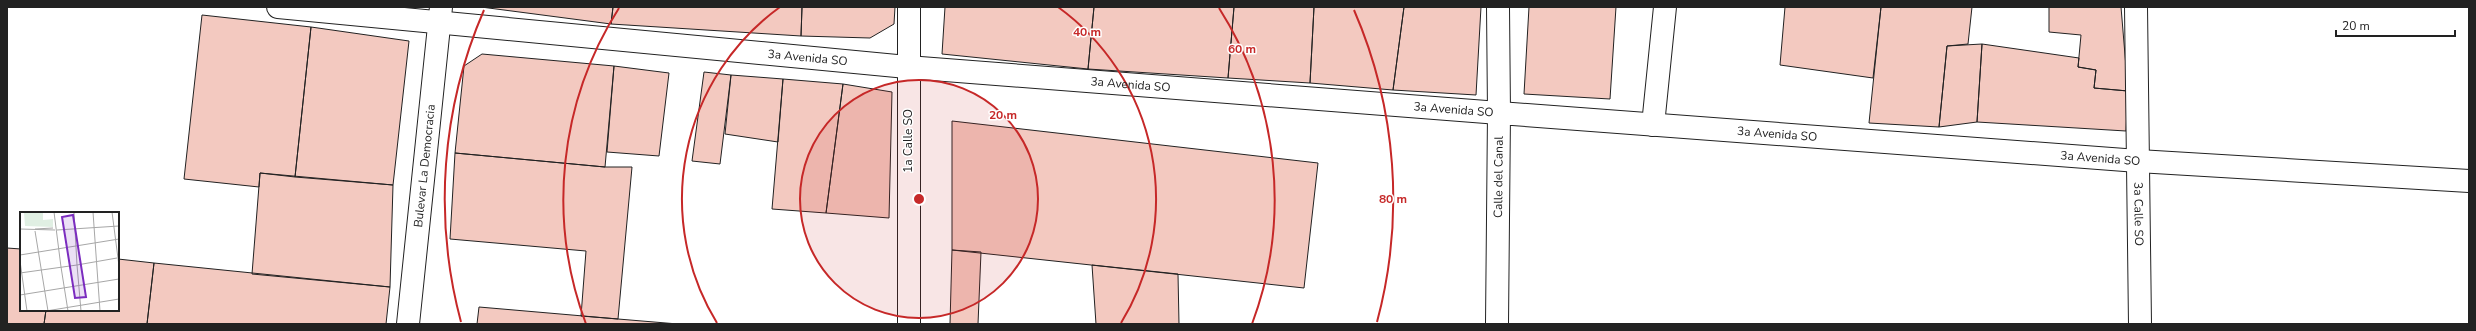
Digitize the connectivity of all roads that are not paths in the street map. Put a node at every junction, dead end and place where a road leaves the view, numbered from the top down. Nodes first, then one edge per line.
1 (278, 7) edge
2 (908, 7) edge
3 (1498, 7) edge
4 (1665, 7) edge
5 (2136, 7) edge
6 (440, 15) edge
7 (907, 67) junction
8 (1499, 113) junction
9 (1653, 125) junction
10 (2138, 161) junction
11 (2469, 181) edge
12 (408, 324) edge
13 (909, 324) edge
14 (1497, 324) edge
15 (2140, 324) edge

1 - 6 main road, 3a Avenida SO
2 - 7 main road, 1a Calle SO
3 - 8 main road, Calle del Canal
4 - 9 main road
5 - 10 main road, 3a Calle SO
6 - 7 main road, 3a Avenida SO
6 - 12 main road, Bulevar La Democracia
7 - 8 main road, 3a Avenida SO
7 - 13 main road, 1a Calle SO
8 - 9 main road, 3a Avenida SO
8 - 14 main road, Calle del Canal
9 - 10 main road, 3a Avenida SO
10 - 11 main road, 3a Avenida SO
10 - 15 main road, 3a Calle SO

